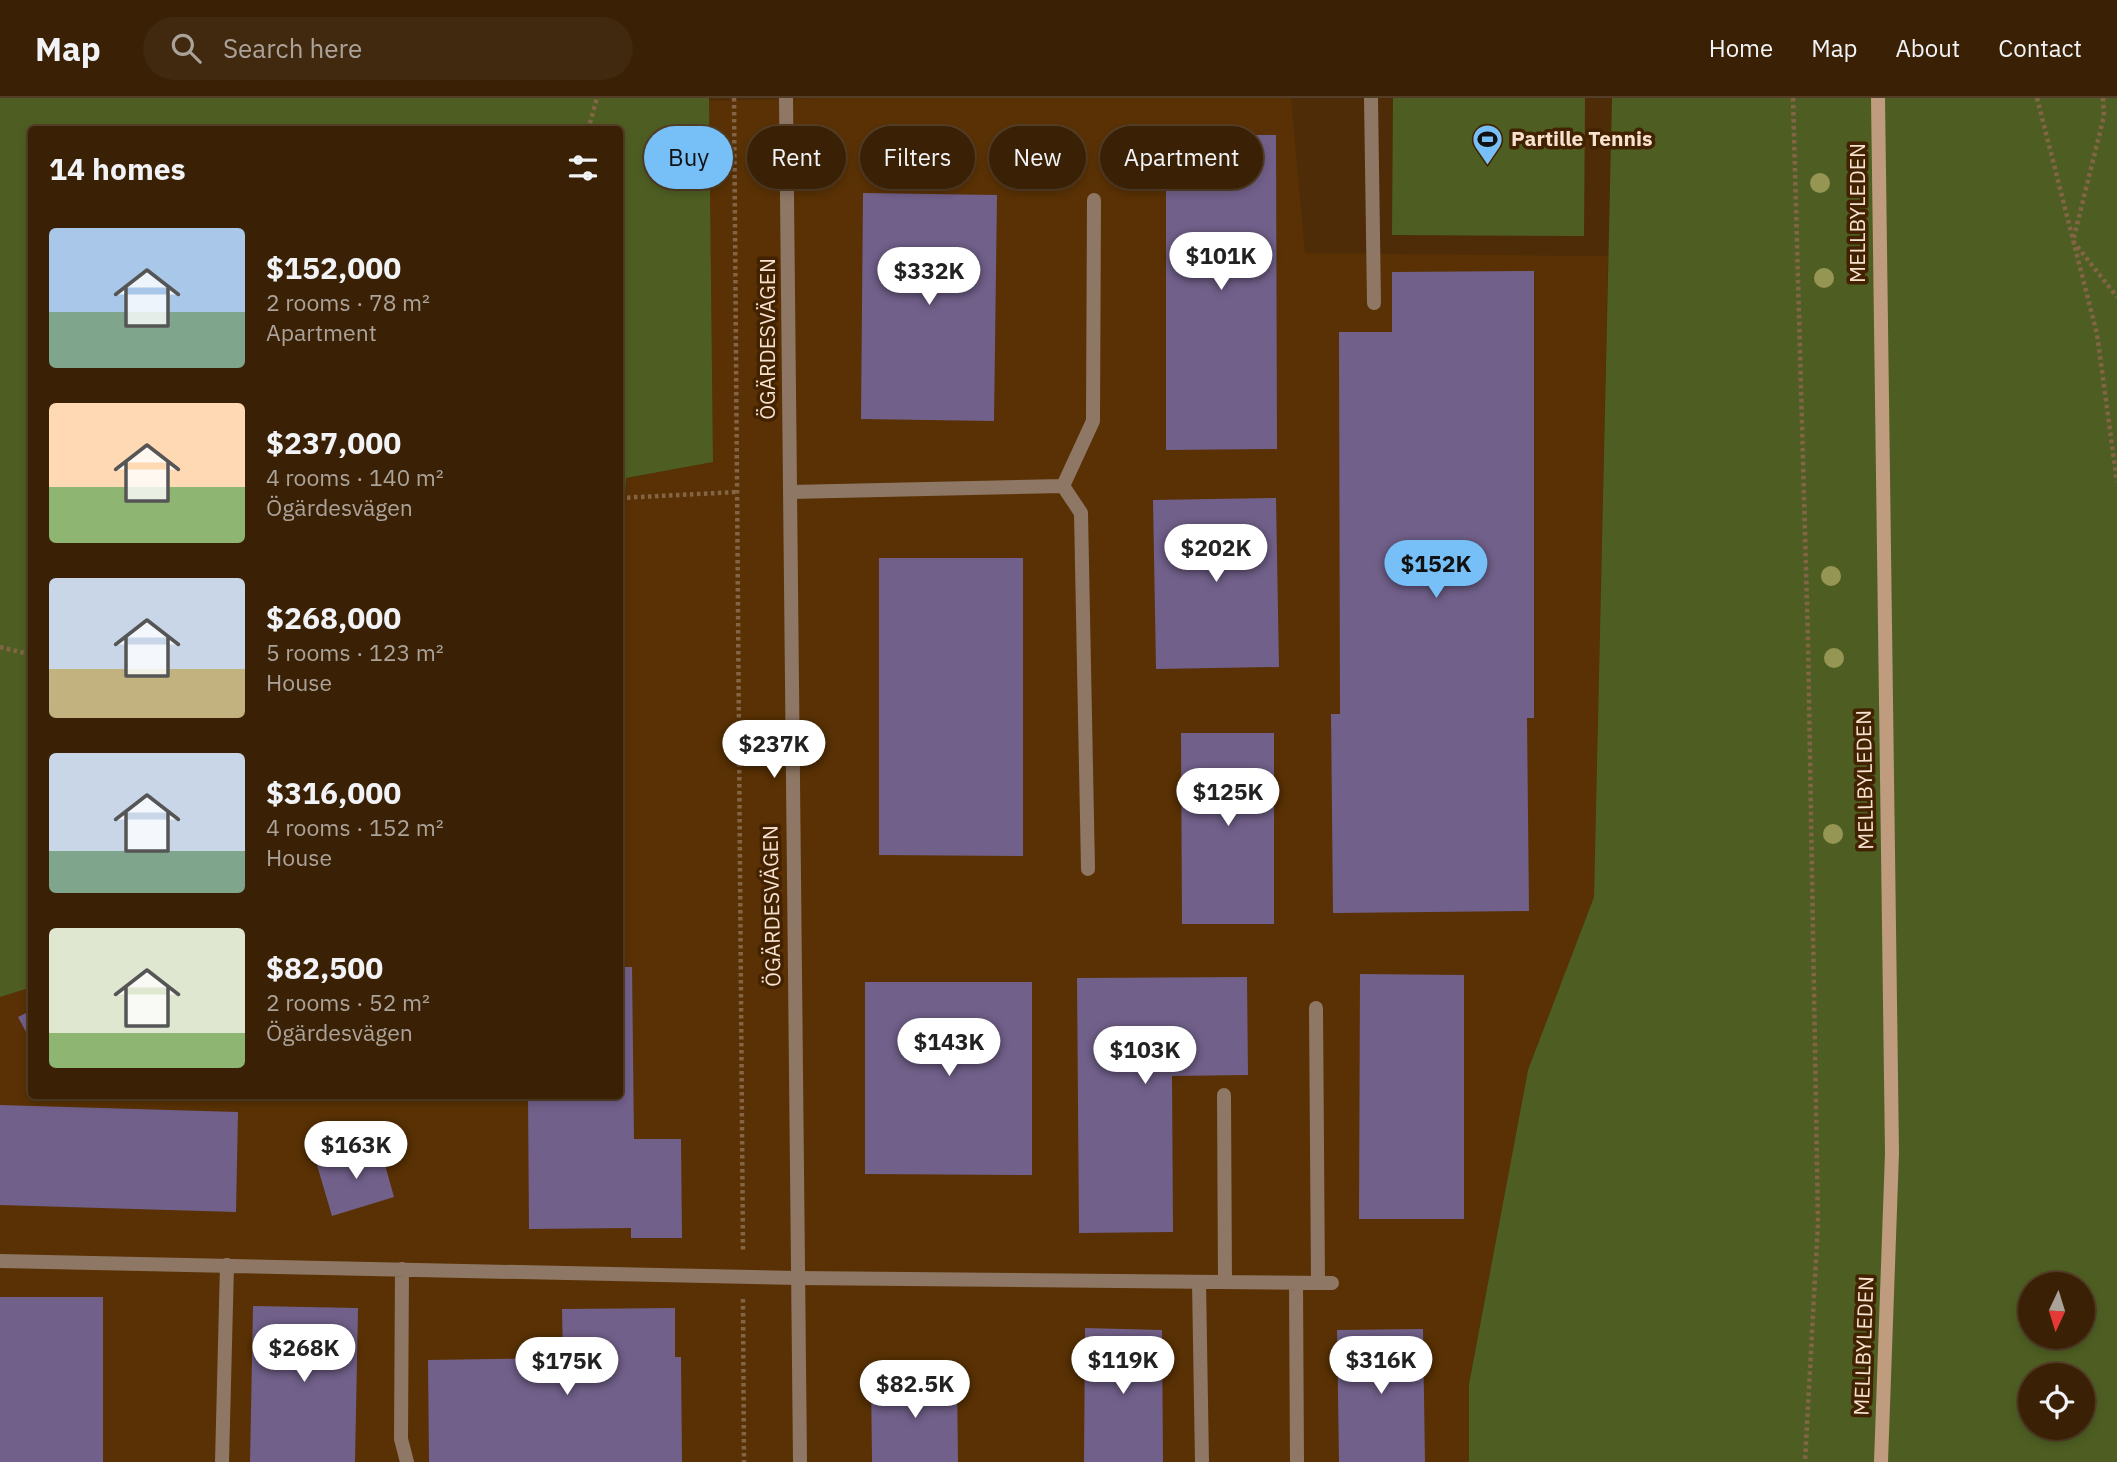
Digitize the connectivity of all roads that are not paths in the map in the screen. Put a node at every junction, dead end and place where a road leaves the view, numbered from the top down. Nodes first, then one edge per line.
1 (786, 98) edge
2 (1371, 98) edge
3 (1878, 98) edge
4 (1094, 200) dead end
5 (1374, 303) dead end
6 (1063, 486) junction
7 (790, 492) junction
8 (1088, 869) dead end
9 (1316, 1008) dead end
10 (1224, 1095) dead end
11 (0, 1261) edge
12 (226, 1265) junction
13 (402, 1269) junction
14 (797, 1278) junction
15 (1199, 1282) junction
16 (1225, 1282) junction
17 (1296, 1283) junction
18 (222, 1462) edge
19 (407, 1462) edge
20 (800, 1462) edge
21 (1202, 1462) edge
22 (1297, 1462) edge
23 (1881, 1462) edge

1 - 7 street, ÖGÄRDESVÄGEN
2 - 5 street
3 - 23 main road, MELLBYLEDEN
4 - 6 street
6 - 7 street
6 - 8 street
7 - 14 street, ÖGÄRDESVÄGEN
9 - 17 street
10 - 16 street
11 - 12 street
12 - 13 street
12 - 18 street
13 - 14 street
13 - 19 street
14 - 15 street
14 - 20 street, ÖGÄRDESVÄGEN
15 - 16 street
15 - 21 street
16 - 17 street
17 - 22 street

